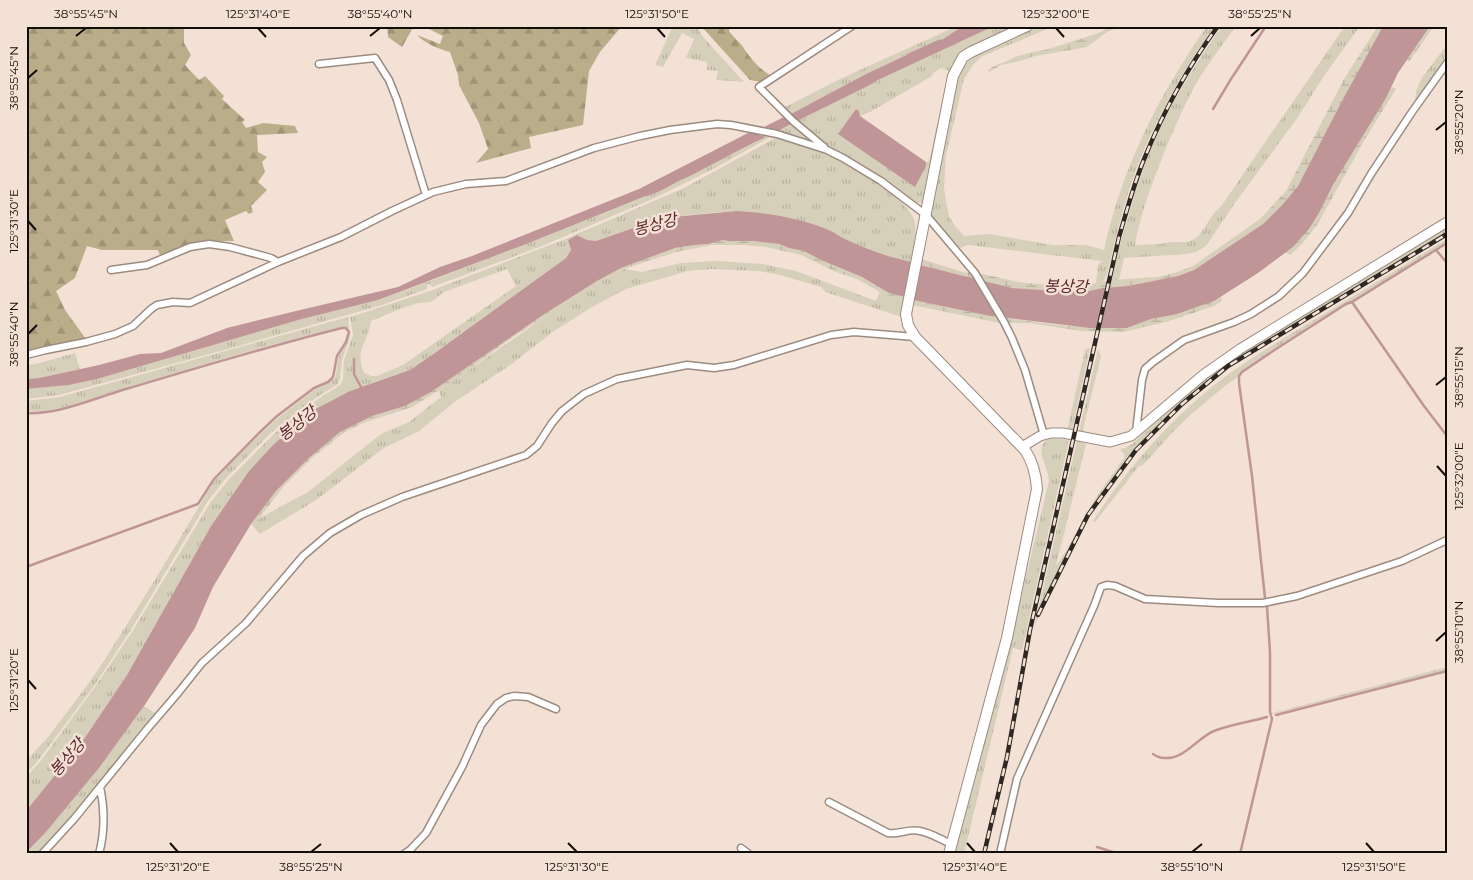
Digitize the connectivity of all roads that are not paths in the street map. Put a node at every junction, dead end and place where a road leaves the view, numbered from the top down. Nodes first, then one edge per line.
1 (852, 26) edge
2 (1027, 26) edge
3 (1447, 63) edge
4 (319, 64) dead end
5 (827, 150) junction
6 (426, 195) junction
7 (926, 215) junction
8 (1447, 222) edge
9 (278, 262) junction
10 (111, 270) dead end
11 (915, 337) junction
12 (26, 355) edge
13 (1136, 433) junction
14 (1044, 435) junction
15 (1022, 447) junction
16 (1447, 540) edge
17 (556, 709) dead end
18 (100, 787) junction
19 (829, 802) dead end
20 (741, 848) dead end
21 (950, 849) edge
22 (42, 854) edge
23 (99, 854) edge
24 (404, 854) edge
25 (749, 854) edge
26 (1000, 854) edge

1 - 5 street
2 - 7 main road
3 - 13 street
4 - 6 street
5 - 6 street
5 - 7 street
6 - 9 street
7 - 11 main road
7 - 14 street
8 - 13 street
9 - 10 street
9 - 12 street
11 - 15 main road
11 - 18 street
13 - 14 street
14 - 15 street
15 - 21 main road
16 - 26 street
17 - 24 street
18 - 22 street
18 - 23 street
19 - 21 street
20 - 25 street

